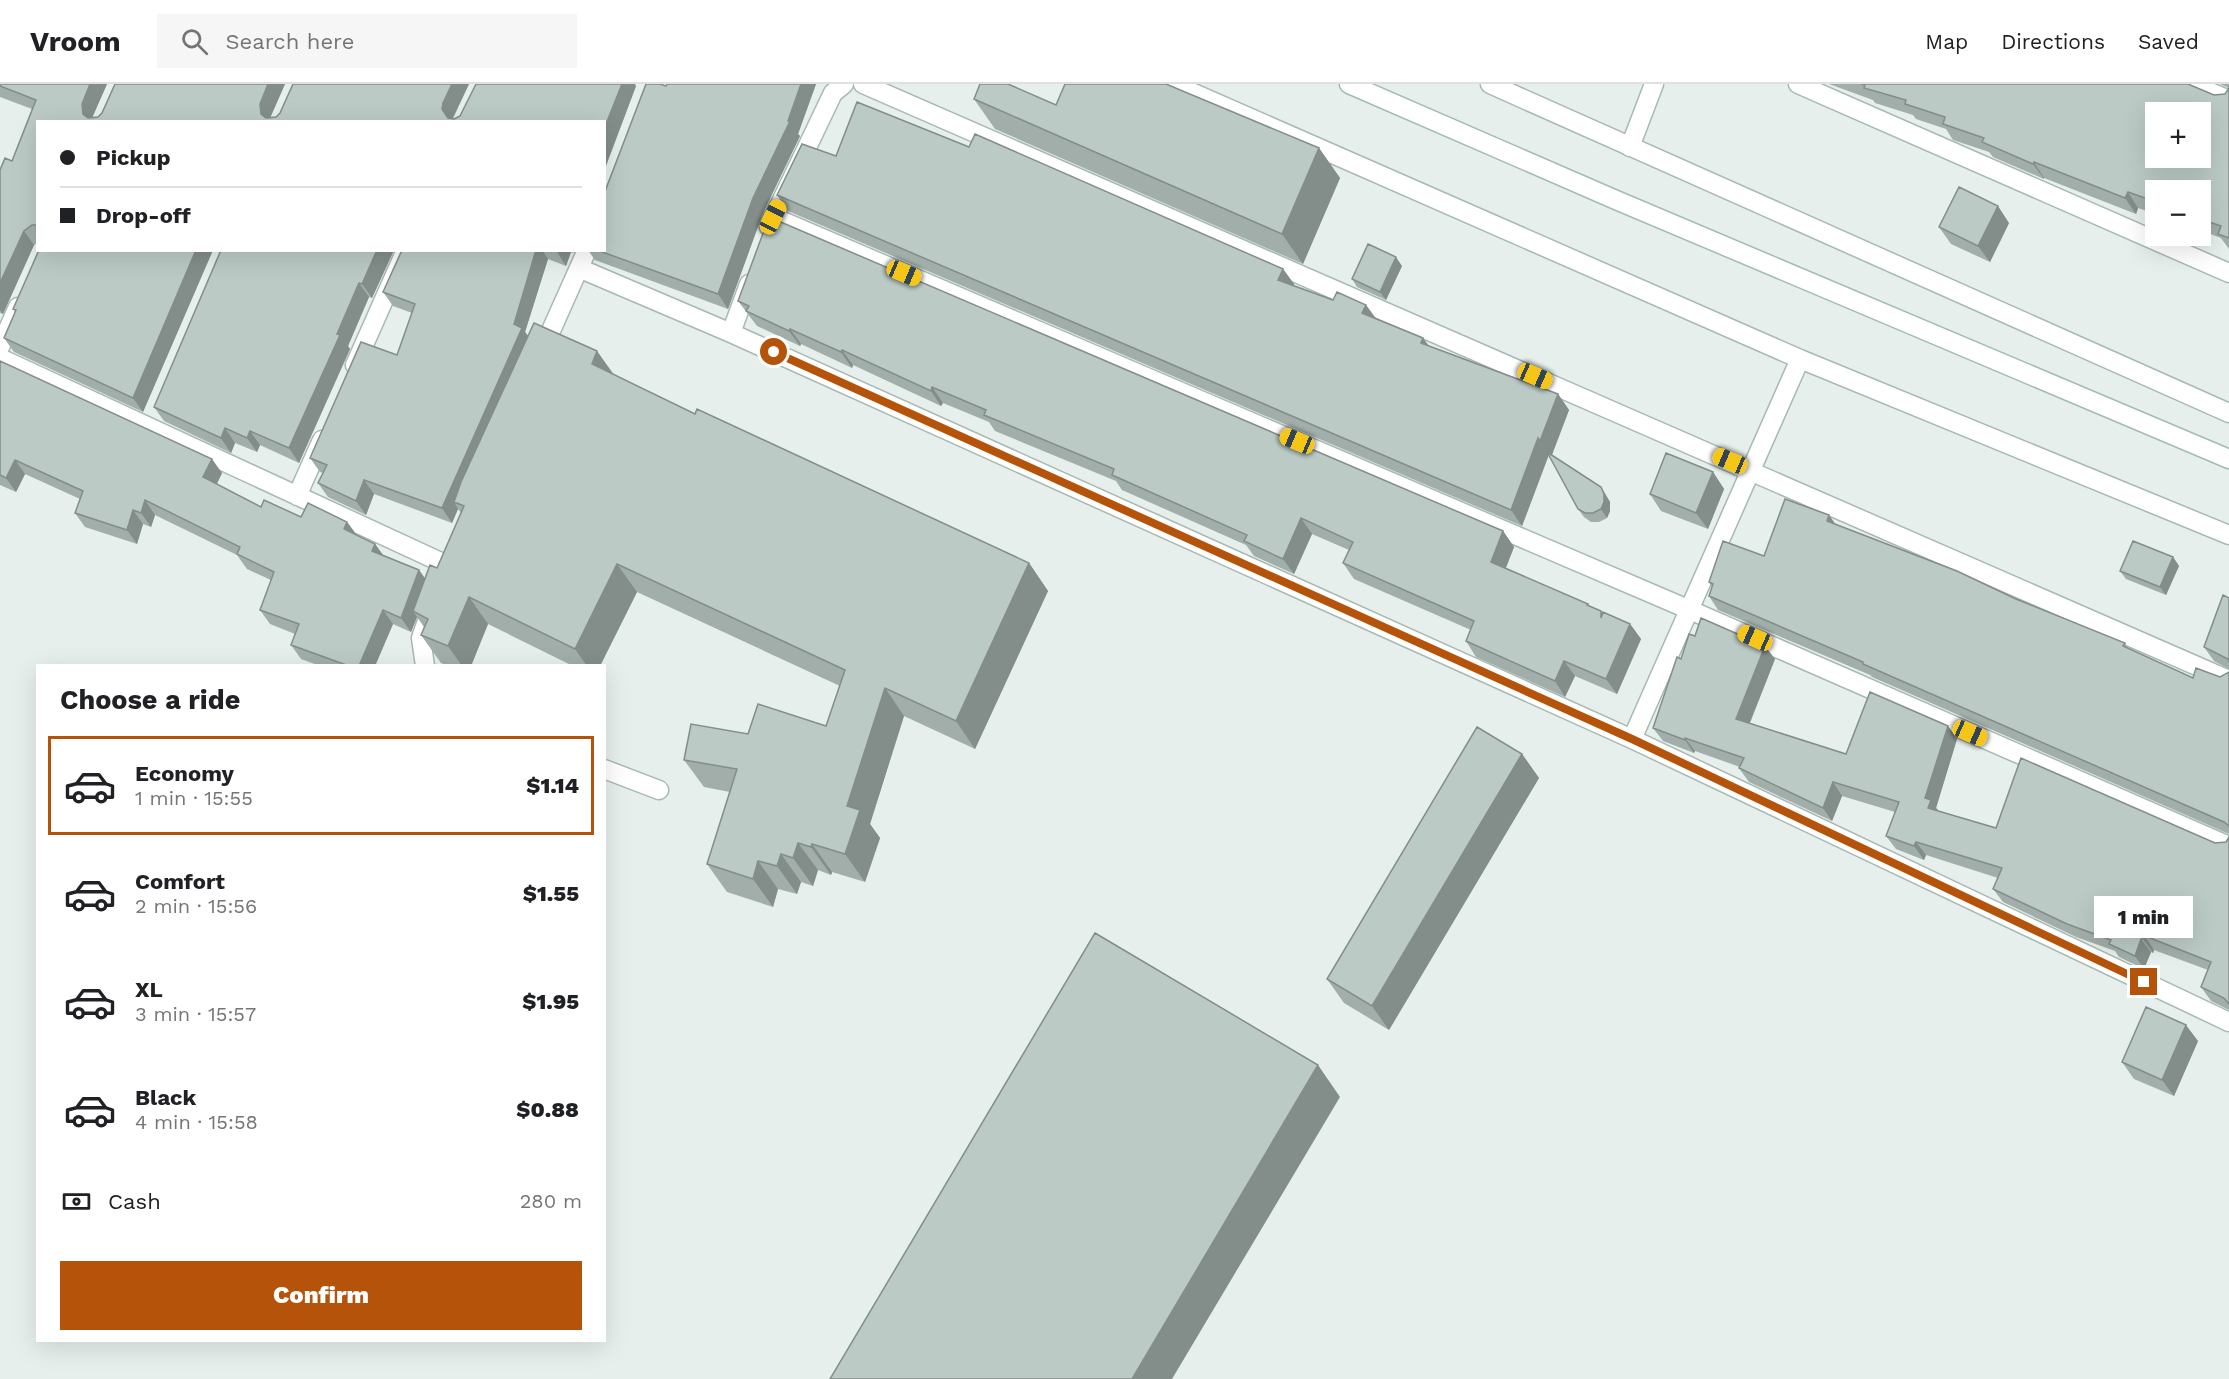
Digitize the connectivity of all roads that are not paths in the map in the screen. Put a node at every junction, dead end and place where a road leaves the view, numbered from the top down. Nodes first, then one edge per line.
1 (844, 84) edge
2 (863, 84) edge
3 (1173, 84) edge
4 (1349, 84) edge
5 (1490, 84) edge
6 (1654, 84) edge
7 (1798, 84) edge
8 (2191, 84) edge
9 (2229, 100) edge
10 (1630, 147) junction
11 (773, 217) junction
12 (762, 248) edge
13 (405, 252) edge
14 (586, 252) edge
15 (580, 269) junction
16 (754, 270) edge
17 (2229, 273) edge
18 (24, 293) edge
19 (731, 333) junction
20 (0, 347) edge
21 (0, 358) edge
22 (1800, 359) junction
23 (531, 374) edge
24 (349, 378) edge
25 (2229, 413) edge
26 (330, 421) edge
27 (2229, 459) edge
28 (1752, 470) junction
29 (297, 495) junction
30 (2229, 535) edge
31 (455, 545) edge
32 (447, 565) junction
33 (1690, 610) junction
34 (425, 664) edge
35 (2229, 680) edge
36 (1632, 739) junction
37 (606, 770) edge
38 (659, 790) dead end
39 (2229, 846) edge
40 (2229, 1022) edge

1 - 11 street
2 - 28 street
3 - 22 street
4 - 27 street
5 - 10 street
6 - 10 street
7 - 17 street
8 - 9 street
10 - 25 street
11 - 12 street
11 - 33 street
13 - 24 street
14 - 15 street
15 - 19 street
15 - 23 street
16 - 19 street
18 - 20 street
19 - 36 street
21 - 29 street
22 - 28 street
22 - 30 street
26 - 29 street
28 - 33 street
28 - 35 street
29 - 32 street
31 - 32 street
32 - 34 street
33 - 36 street
33 - 39 street
36 - 40 street
37 - 38 street

